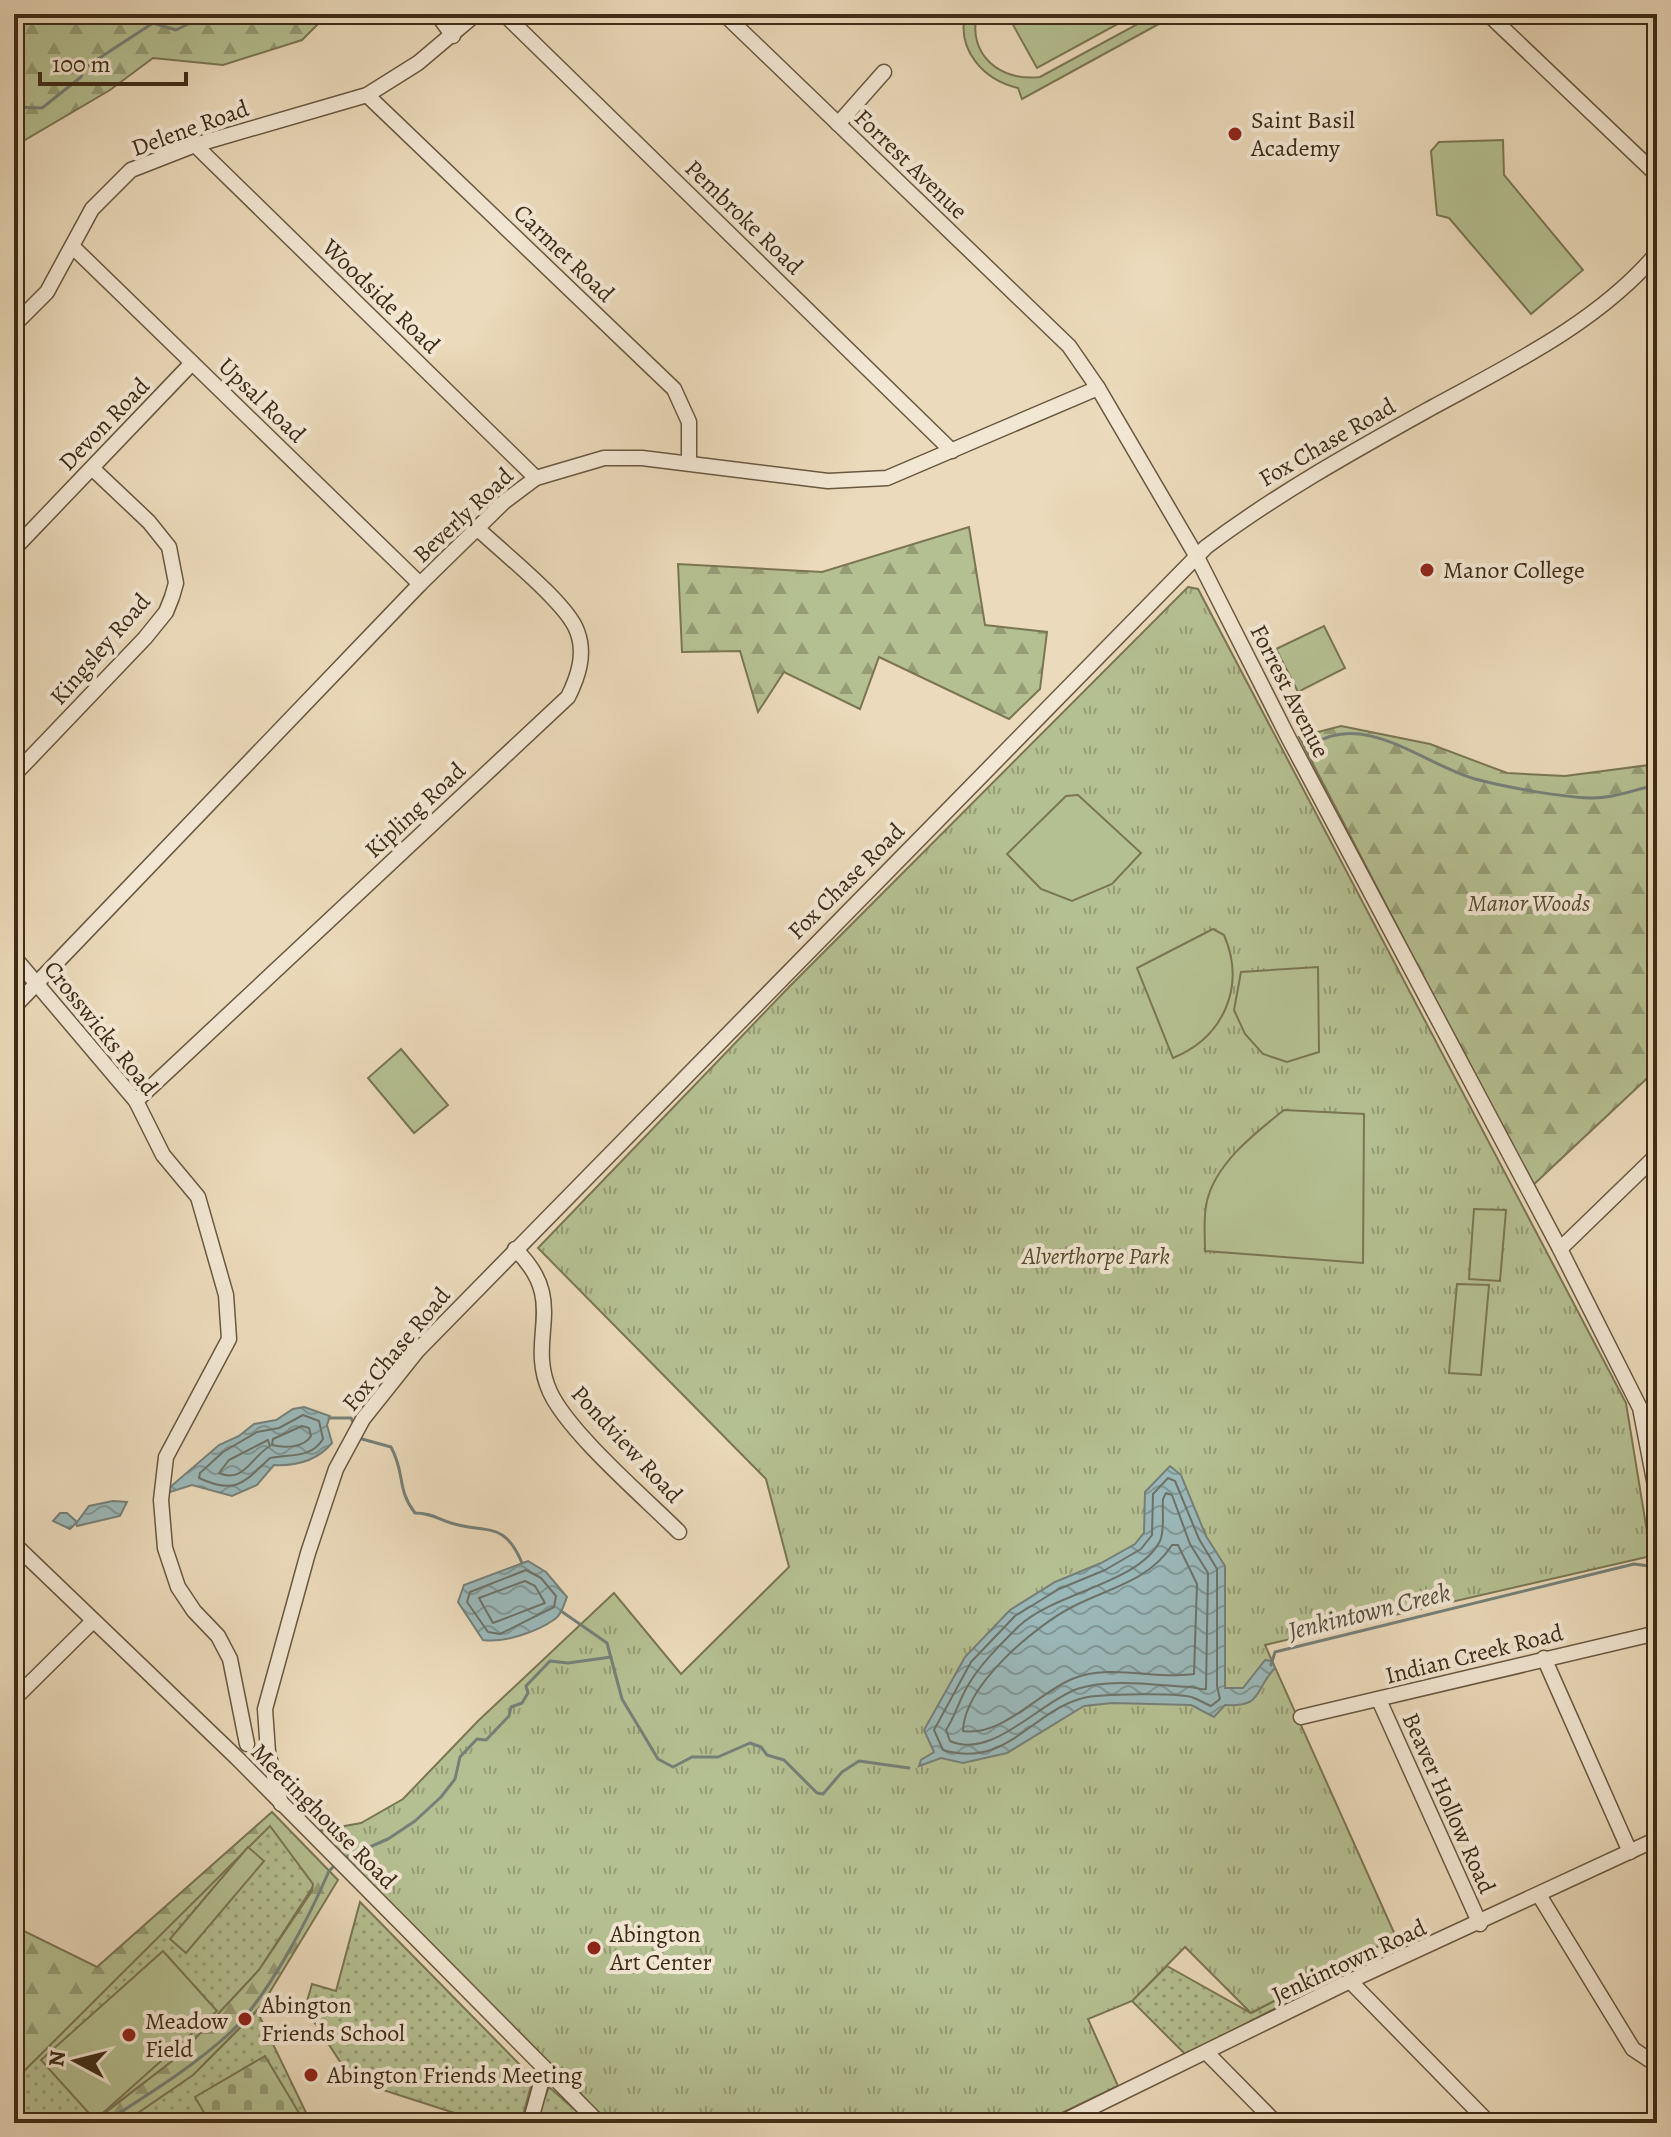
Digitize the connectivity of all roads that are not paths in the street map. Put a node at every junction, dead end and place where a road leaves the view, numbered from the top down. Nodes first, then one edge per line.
1 (437, 14) edge
2 (476, 14) edge
3 (504, 14) edge
4 (724, 14) edge
5 (1488, 14) edge
6 (1651, 14) edge
7 (1657, 19) edge
8 (453, 36) junction
9 (884, 72) dead end
10 (367, 95) junction
11 (838, 124) junction
12 (195, 145) junction
13 (1657, 175) edge
14 (73, 247) junction
15 (1657, 253) edge
16 (14, 325) edge
17 (192, 363) junction
18 (1098, 388) junction
19 (952, 451) junction
20 (689, 463) junction
21 (93, 469) junction
22 (536, 478) junction
23 (477, 528) junction
24 (14, 549) edge
25 (1197, 557) junction
26 (420, 584) junction
27 (14, 775) edge
28 (14, 957) edge
29 (38, 984) junction
30 (14, 1007) edge
31 (136, 1101) junction
32 (1657, 1155) edge
33 (515, 1249) junction
34 (1560, 1249) junction
35 (1657, 1404) edge
36 (1640, 1408) junction
37 (1657, 1496) edge
38 (679, 1532) dead end
39 (14, 1544) edge
40 (92, 1622) junction
41 (1657, 1633) edge
42 (1544, 1658) junction
43 (14, 1699) edge
44 (1379, 1700) junction
45 (265, 1717) junction
46 (1301, 1717) dead end
47 (246, 1738) junction
48 (239, 1761) junction
49 (281, 1804) junction
50 (1657, 1839) edge
51 (1630, 1852) junction
52 (1539, 1895) junction
53 (1480, 1924) junction
54 (1350, 1981) junction
55 (1207, 2053) junction
56 (1657, 2065) edge
57 (545, 2069) junction
58 (530, 2123) edge
59 (599, 2123) edge
60 (1060, 2123) edge
61 (1276, 2123) edge
62 (1489, 2123) edge

1 - 8 street
2 - 8 street, Delene Road
3 - 19 street, Pembroke Road
4 - 11 street, Forrest Avenue
5 - 13 street
6 - 7 street
8 - 10 street, Delene Road
9 - 11 street
10 - 12 street, Delene Road
10 - 20 street, Carmet Road
11 - 18 street, Forrest Avenue
12 - 14 street, Delene Road
12 - 22 street, Woodside Road
14 - 16 street, Delene Road
14 - 17 street, Upsal Road
15 - 25 street, Fox Chase Road
17 - 21 street, Devon Road
17 - 26 street, Upsal Road
18 - 19 street, Beverly Road
18 - 25 street, Forrest Avenue
19 - 20 street, Beverly Road
20 - 22 street, Beverly Road
21 - 24 street, Devon Road
21 - 27 street, Kingsley Road
22 - 23 street, Beverly Road
23 - 26 street, Beverly Road
23 - 31 street, Kipling Road
25 - 33 street, Fox Chase Road
25 - 34 street, Forrest Avenue
26 - 29 street, Beverly Road
28 - 29 street, Crosswicks Road
29 - 30 street, Beverly Road
29 - 31 street, Crosswicks Road
31 - 47 street, Crosswicks Road
32 - 34 street
33 - 38 street, Pondview Road
33 - 45 street, Fox Chase Road
34 - 36 street, Forrest Avenue
35 - 36 street
36 - 37 street, Forrest Avenue
39 - 40 street, Meetinghouse Road
40 - 43 street
40 - 48 street, Meetinghouse Road
41 - 42 street, Indian Creek Road
42 - 44 street, Indian Creek Road
42 - 51 street
44 - 46 street, Indian Creek Road
44 - 53 street, Beaver Hollow Road
45 - 47 street, Fox Chase Road
45 - 48 street, Fox Chase Road
45 - 49 street, Fox Chase Road
47 - 48 street, Fox Chase Road
48 - 49 street, Meetinghouse Road
49 - 57 street, Meetinghouse Road
50 - 51 street, Jenkintown Road
51 - 52 street, Jenkintown Road
52 - 53 street, Jenkintown Road
52 - 56 street
53 - 54 street, Jenkintown Road
54 - 55 street, Jenkintown Road
54 - 62 street
55 - 60 street, Jenkintown Road
55 - 61 street
57 - 58 street
57 - 59 street, Meetinghouse Road

